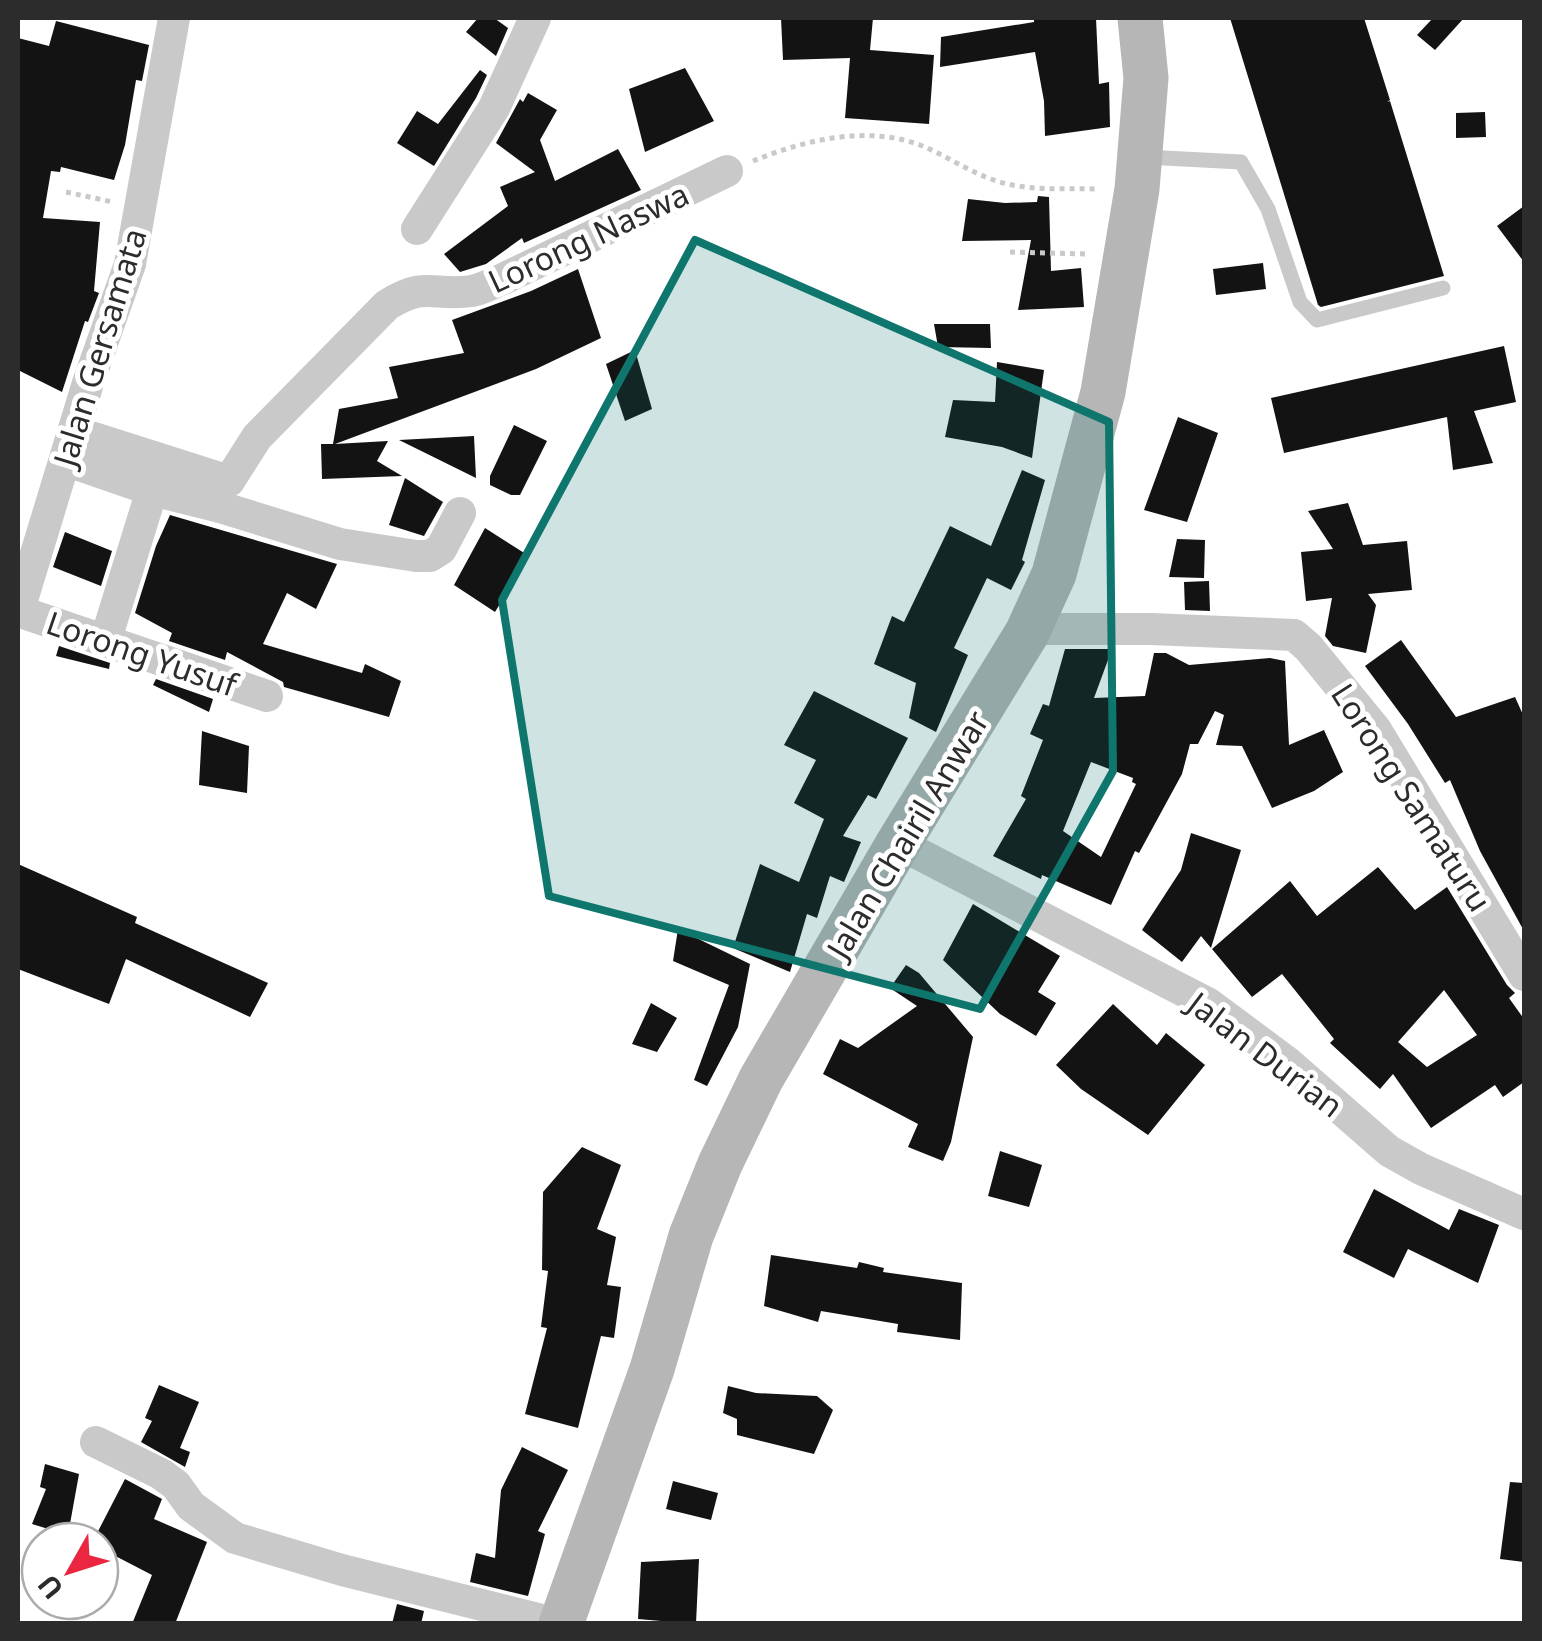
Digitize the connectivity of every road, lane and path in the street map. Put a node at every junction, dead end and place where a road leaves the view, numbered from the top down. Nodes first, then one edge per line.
1 (172, 18) edge
2 (535, 18) edge
3 (1140, 18) edge
4 (1164, 18) edge
5 (1146, 168) junction
6 (727, 171) joint
7 (66, 192) dead end
8 (140, 208) junction
9 (416, 230) dead end
10 (1010, 252) dead end
11 (1126, 260) junction
12 (1443, 288) dead end
13 (70, 446) junction
14 (152, 490) junction
15 (224, 494) junction
16 (460, 512) dead end
17 (18, 612) edge
18 (1045, 630) junction
19 (106, 639) junction
20 (267, 696) dead end
21 (907, 851) junction
22 (1524, 975) edge
23 (1521, 1206) edge
24 (96, 1442) dead end
25 (560, 1624) edge
26 (578, 1624) edge

1 - 8 street, Jalan Gersamata
2 - 9 street
3 - 5 main road, Jalan Chairil Anwar
4 - 5 main road, Jalan Chairil Anwar
5 - 6 path
5 - 11 main road, Jalan Chairil Anwar
5 - 12 lane
5 - 18 main road, Jalan Chairil Anwar
6 - 15 street, Lorong Naswa
7 - 8 path
8 - 13 street, Jalan Gersamata
10 - 11 path
11 - 21 main road, Jalan Chairil Anwar
13 - 14 street
13 - 15 street
13 - 17 street, Jalan Gersamata
14 - 15 street
14 - 19 street
15 - 16 street
17 - 19 street, Lorong Yusuf
18 - 21 main road, Jalan Chairil Anwar
18 - 22 street, Lorong Samaturu
19 - 20 street, Lorong Yusuf
21 - 23 street, Jalan Durian
21 - 25 main road, Jalan Chairil Anwar
21 - 26 main road, Jalan Chairil Anwar
24 - 25 street

